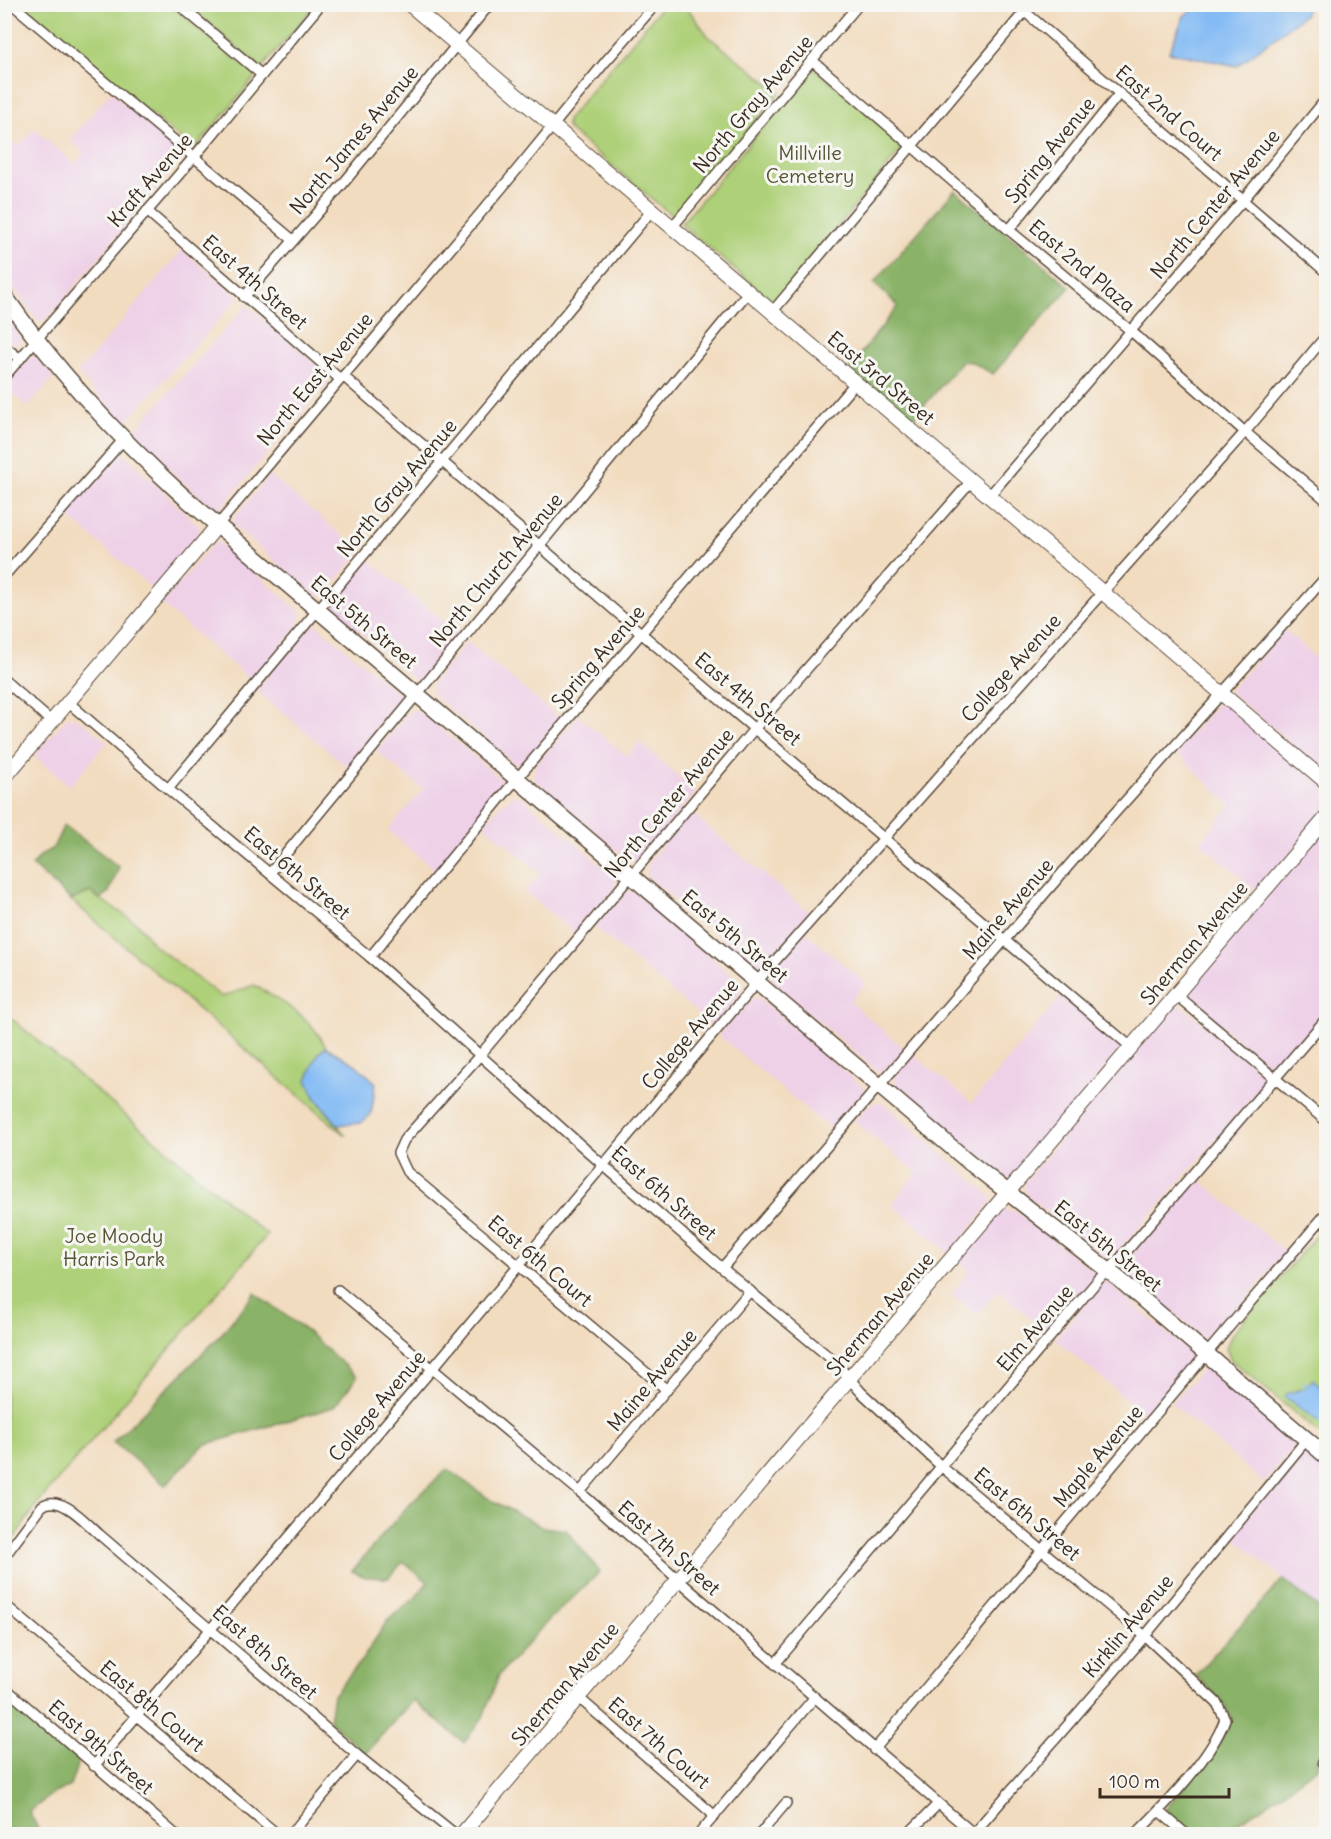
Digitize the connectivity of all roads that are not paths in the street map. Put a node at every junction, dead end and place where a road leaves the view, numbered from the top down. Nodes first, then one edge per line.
1 (12, 4) edge
2 (178, 4) edge
3 (321, 4) edge
4 (410, 4) edge
5 (490, 4) edge
6 (656, 4) edge
7 (859, 4) edge
8 (1016, 4) edge
9 (1028, 8) edge
10 (457, 45) junction
11 (813, 61) junction
12 (262, 75) junction
13 (1119, 94) junction
14 (1326, 100) edge
15 (553, 125) junction
16 (912, 146) junction
17 (194, 157) junction
18 (1243, 200) junction
19 (653, 209) junction
20 (147, 211) junction
21 (673, 226) junction
22 (1009, 230) junction
23 (293, 240) junction
24 (1326, 272) edge
25 (749, 291) junction
26 (4, 295) edge
27 (244, 297) junction
28 (773, 311) junction
29 (1131, 331) junction
30 (1326, 336) edge
31 (37, 339) junction
32 (4, 346) edge
33 (20, 359) junction
34 (4, 377) edge
35 (342, 378) junction
36 (856, 382) junction
37 (1245, 432) junction
38 (124, 439) junction
39 (442, 462) junction
40 (972, 480) junction
41 (990, 495) junction
42 (1326, 500) edge
43 (217, 526) junction
44 (540, 546) junction
45 (4, 576) edge
46 (1326, 577) edge
47 (1103, 592) junction
48 (317, 610) junction
49 (642, 634) junction
50 (4, 680) edge
51 (1222, 693) junction
52 (417, 695) junction
53 (68, 702) junction
54 (52, 722) junction
55 (755, 728) junction
56 (5, 778) edge
57 (517, 780) junction
58 (1326, 782) edge
59 (168, 789) junction
60 (1326, 818) edge
61 (884, 839) junction
62 (270, 873) junction
63 (631, 876) junction
64 (1006, 940) junction
65 (370, 957) junction
66 (757, 983) junction
67 (1176, 995) junction
68 (1326, 1019) edge
69 (1131, 1047) junction
70 (481, 1054) junction
71 (1276, 1078) junction
72 (879, 1086) junction
73 (1326, 1121) edge
74 (398, 1153) joint
75 (603, 1165) junction
76 (1007, 1193) junction
77 (1326, 1214) edge
78 (518, 1267) junction
79 (722, 1268) junction
80 (1108, 1271) junction
81 (338, 1290) dead end
82 (750, 1291) junction
83 (1207, 1354) junction
84 (433, 1368) junction
85 (850, 1379) junction
86 (667, 1390) junction
87 (1307, 1439) junction
88 (1326, 1456) edge
89 (942, 1467) junction
90 (580, 1492) junction
91 (1043, 1550) junction
92 (4, 1557) edge
93 (679, 1581) junction
94 (4, 1604) edge
95 (212, 1630) junction
96 (1144, 1636) junction
97 (775, 1665) junction
98 (4, 1687) edge
99 (579, 1698) junction
100 (814, 1698) junction
101 (136, 1716) junction
102 (874, 1750) junction
103 (357, 1755) junction
104 (94, 1766) junction
105 (786, 1803) dead end
106 (938, 1804) junction
107 (1159, 1811) junction
108 (715, 1815) junction
109 (175, 1834) edge
110 (277, 1834) edge
111 (291, 1834) edge
112 (455, 1834) edge
113 (462, 1834) edge
114 (699, 1834) edge
115 (760, 1834) edge
116 (908, 1834) edge
117 (974, 1834) edge
118 (1136, 1834) edge
119 (1186, 1834) edge

1 - 17 street
2 - 12 street
3 - 12 street, Kraft Avenue
4 - 10 street, East 3rd Street
5 - 10 street, North James Avenue
6 - 15 street, North East Avenue
7 - 11 street, North Gray Avenue
8 - 9 street, East 2nd Court
9 - 13 street, East 2nd Court
9 - 16 street
10 - 15 street, East 3rd Street
10 - 23 street, North James Avenue
11 - 16 street, East 2nd Plaza
11 - 21 street, North Gray Avenue
12 - 17 street, Kraft Avenue
13 - 18 street, East 2nd Court
13 - 22 street, Spring Avenue
14 - 18 street, North Center Avenue
15 - 19 street, East 3rd Street
15 - 35 street, North East Avenue
16 - 22 street, East 2nd Plaza
16 - 28 street
17 - 20 street, Kraft Avenue
17 - 23 street
18 - 24 street, East 2nd Court
18 - 29 street, North Center Avenue
19 - 21 street, East 3rd Street
19 - 39 street, North Gray Avenue
20 - 27 street, East 4th Street
20 - 31 street, Kraft Avenue
21 - 25 street, East 3rd Street
22 - 29 street, East 2nd Plaza
23 - 27 street, North James Avenue
25 - 28 street, East 3rd Street
25 - 44 street, North Church Avenue
26 - 31 main road, East 5th Street
27 - 35 street, East 4th Street
28 - 36 street, East 3rd Street
29 - 37 street, East 2nd Plaza
29 - 41 street, North Center Avenue
30 - 37 street, College Avenue
31 - 33 street, Kraft Avenue
31 - 38 main road, East 5th Street
32 - 33 street
33 - 34 street, Kraft Avenue
35 - 39 street, East 4th Street
35 - 43 street, North East Avenue
36 - 40 street, East 3rd Street
36 - 49 street, Spring Avenue
37 - 42 street, East 2nd Plaza
37 - 47 street, College Avenue
38 - 43 main road, East 5th Street
38 - 45 street
39 - 44 street, East 4th Street
39 - 48 street, North Gray Avenue
40 - 41 street, East 3rd Street
40 - 55 street, North Center Avenue
41 - 47 street, East 3rd Street
43 - 48 main road, East 5th Street
43 - 53 street, North East Avenue
44 - 49 street, East 4th Street
44 - 52 street, North Church Avenue
46 - 51 street, Maine Avenue
47 - 51 street, East 3rd Street
47 - 61 street, College Avenue
48 - 52 main road, East 5th Street
48 - 59 street, North Gray Avenue
49 - 55 street, East 4th Street
49 - 57 street, Spring Avenue
50 - 54 street
51 - 58 street, East 3rd Street
51 - 64 street, Maine Avenue
52 - 57 main road, East 5th Street
52 - 62 street, North Church Avenue
53 - 54 street, North East Avenue
53 - 59 street, East 6th Street
54 - 56 street, North East Avenue
55 - 61 street, East 4th Street
55 - 63 street, North Center Avenue
57 - 63 main road, East 5th Street
57 - 65 street, Spring Avenue
59 - 62 street, East 6th Street
60 - 67 street, Sherman Avenue
61 - 64 street, East 4th Street
61 - 66 street, College Avenue
62 - 65 street, East 6th Street
63 - 66 main road, East 5th Street
63 - 70 street, North Center Avenue
64 - 69 street, East 4th Street
64 - 72 street, Maine Avenue
65 - 70 street, East 6th Street
66 - 72 main road, East 5th Street
66 - 75 street, College Avenue
67 - 69 street, Sherman Avenue
67 - 71 street
68 - 71 street, Elm Avenue
69 - 76 street, Sherman Avenue
70 - 74 street, North Center Avenue
70 - 75 street, East 6th Street
71 - 73 street
71 - 80 street, Elm Avenue
72 - 76 main road, East 5th Street
72 - 79 street, Maine Avenue
74 - 78 street, East 6th Court
75 - 78 street, College Avenue
75 - 79 street, East 6th Street
76 - 80 main road, East 5th Street
76 - 85 street, Sherman Avenue
77 - 83 street, Maple Avenue
78 - 84 street, College Avenue
78 - 86 street, East 6th Court
79 - 82 street, East 6th Street
80 - 83 main road, East 5th Street
80 - 89 street, Elm Avenue
81 - 84 street, East 7th Street
82 - 85 street, East 6th Street
82 - 86 street, Maine Avenue
83 - 87 main road, East 5th Street
83 - 91 street, Maple Avenue
84 - 90 street, East 7th Street
84 - 95 street, College Avenue
85 - 89 street, East 6th Street
85 - 93 street, Sherman Avenue
86 - 90 street, Maine Avenue
87 - 88 main road, East 5th Street
87 - 96 street, Kirklin Avenue
89 - 91 street, East 6th Street
89 - 97 street, Elm Avenue
90 - 93 street, East 7th Street
91 - 96 street, East 6th Street
91 - 102 street, Maple Avenue
92 - 95 street, East 8th Street
93 - 97 street, East 7th Street
93 - 99 street, Sherman Avenue
94 - 101 street, East 8th Court
95 - 101 street, College Avenue
95 - 103 street, East 8th Street
96 - 107 street, East 6th Street
96 - 117 street, Kirklin Avenue
97 - 100 street, East 7th Street
98 - 104 street, East 9th Street
99 - 108 street, East 7th Court
99 - 113 street, Sherman Avenue
100 - 102 street, East 7th Street
100 - 108 street
101 - 104 street, College Avenue
101 - 110 street, East 8th Court
102 - 106 street, East 7th Street
103 - 111 street
103 - 112 street, East 8th Street
104 - 109 street, East 9th Street
105 - 115 street
106 - 116 street
106 - 117 street, East 7th Street
107 - 118 street
107 - 119 street
108 - 114 street

